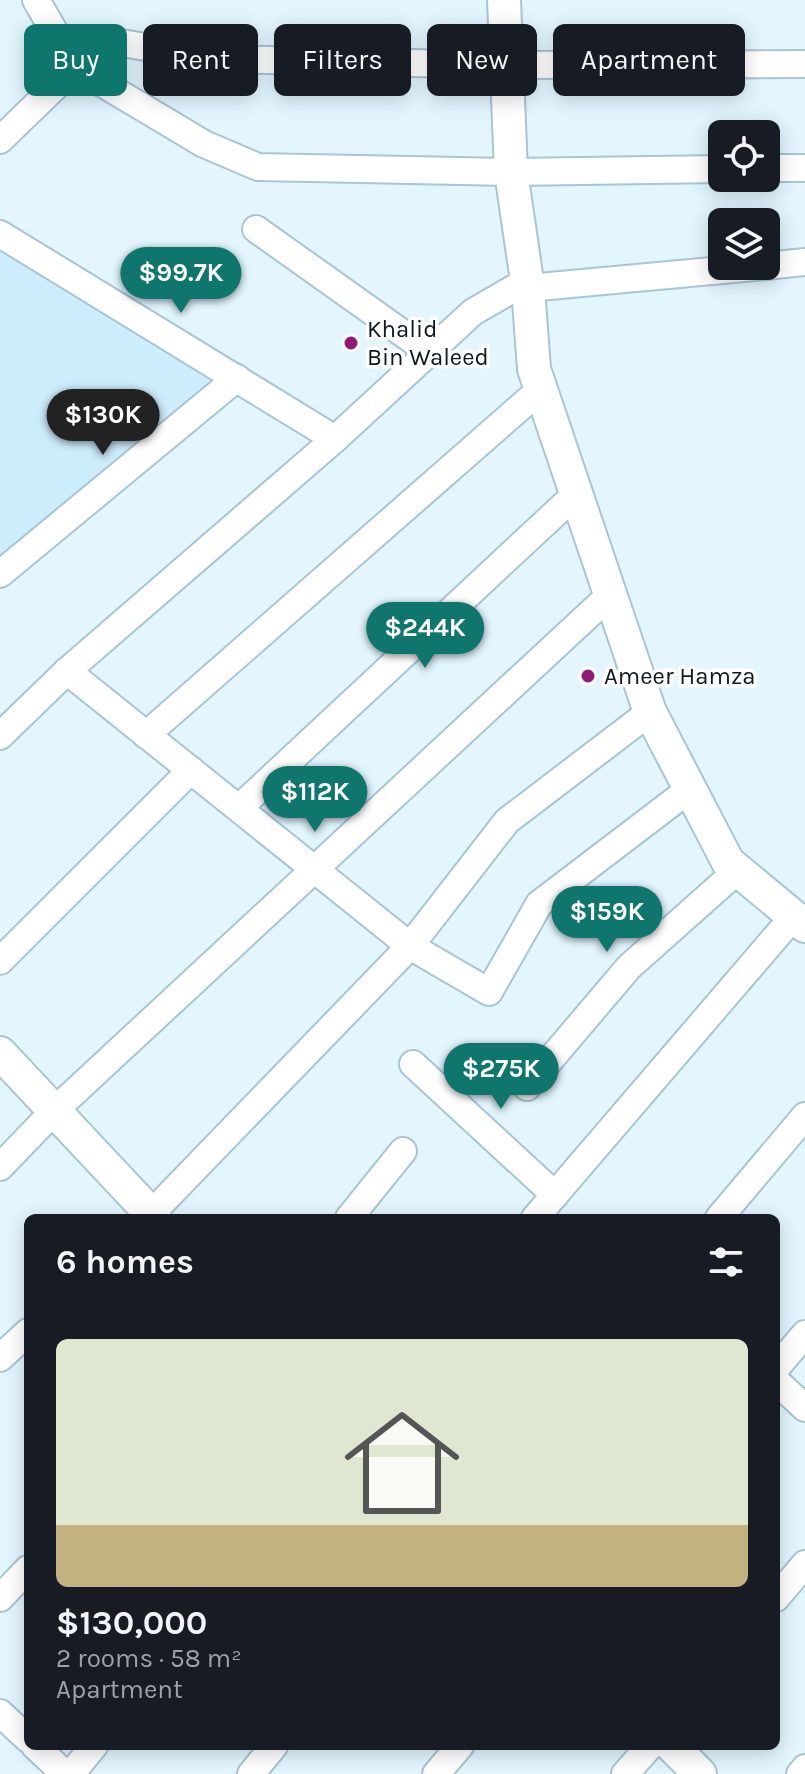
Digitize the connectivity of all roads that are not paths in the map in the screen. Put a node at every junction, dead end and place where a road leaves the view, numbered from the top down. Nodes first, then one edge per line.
1 (36, 0) edge
2 (504, 0) edge
3 (50, 24) edge
4 (505, 24) edge
5 (127, 44) edge
6 (427, 63) edge
7 (805, 64) edge
8 (537, 65) edge
9 (45, 96) edge
10 (124, 96) edge
11 (508, 96) edge
12 (0, 140) edge
13 (780, 168) edge
14 (805, 168) edge
15 (708, 169) edge
16 (511, 172) junction
17 (256, 229) dead end
18 (0, 234) edge
19 (805, 262) edge
20 (780, 265) edge
21 (708, 271) edge
22 (527, 285) junction
23 (429, 352) junction
24 (237, 378) junction
25 (541, 389) junction
26 (335, 439) junction
27 (576, 494) junction
28 (0, 574) edge
29 (610, 595) junction
30 (67, 671) junction
31 (650, 712) junction
32 (146, 735) junction
33 (0, 736) edge
34 (191, 770) junction
35 (690, 789) junction
36 (239, 808) junction
37 (315, 869) junction
38 (738, 870) junction
39 (799, 921) edge
40 (410, 946) junction
41 (0, 961) edge
42 (0, 1053) edge
43 (413, 1064) dead end
44 (527, 1087) dead end
45 (54, 1111) junction
46 (805, 1116) edge
47 (403, 1151) dead end
48 (0, 1167) edge
49 (555, 1195) junction
50 (148, 1214) edge
51 (154, 1214) edge
52 (352, 1214) edge
53 (538, 1214) edge
54 (722, 1214) edge
55 (805, 1334) edge
56 (24, 1336) edge
57 (0, 1358) edge
58 (780, 1363) edge
59 (780, 1385) edge
60 (805, 1408) edge
61 (805, 1564) edge
62 (24, 1573) edge
63 (780, 1593) edge
64 (0, 1598) edge
65 (0, 1713) edge
66 (24, 1735) edge
67 (40, 1750) edge
68 (90, 1750) edge
69 (271, 1750) edge
70 (457, 1750) edge
71 (646, 1750) edge
72 (676, 1750) edge
73 (805, 1768) edge
74 (68, 1774) edge
75 (251, 1774) edge
76 (436, 1774) edge
77 (625, 1774) edge
78 (700, 1774) edge
79 (800, 1774) edge

1 - 3 street
2 - 4 street
5 - 6 street
7 - 8 street
9 - 12 street
10 - 16 street
11 - 16 street
13 - 14 street
15 - 16 street
16 - 22 street
17 - 23 street
18 - 24 street
19 - 20 street
21 - 22 street
22 - 23 street
22 - 25 street
23 - 26 street
24 - 26 street
24 - 28 street
25 - 27 street
25 - 32 street
26 - 30 street
27 - 29 street
27 - 36 street
29 - 31 street
29 - 37 street
30 - 32 street
30 - 33 street
31 - 35 street
31 - 40 street
32 - 34 street
34 - 36 street
34 - 41 street
35 - 38 street
35 - 40 street
36 - 37 street
37 - 40 street
37 - 45 street
38 - 39 street
38 - 44 street
39 - 49 street
40 - 51 street
42 - 45 street
43 - 49 street
45 - 48 street
45 - 50 street
46 - 54 street
47 - 52 street
49 - 53 street
55 - 58 street
56 - 57 street
59 - 60 street
61 - 63 street
62 - 64 street
65 - 66 street
67 - 74 street
68 - 74 street
69 - 75 street
70 - 76 street
71 - 77 street
72 - 78 street
73 - 79 street

